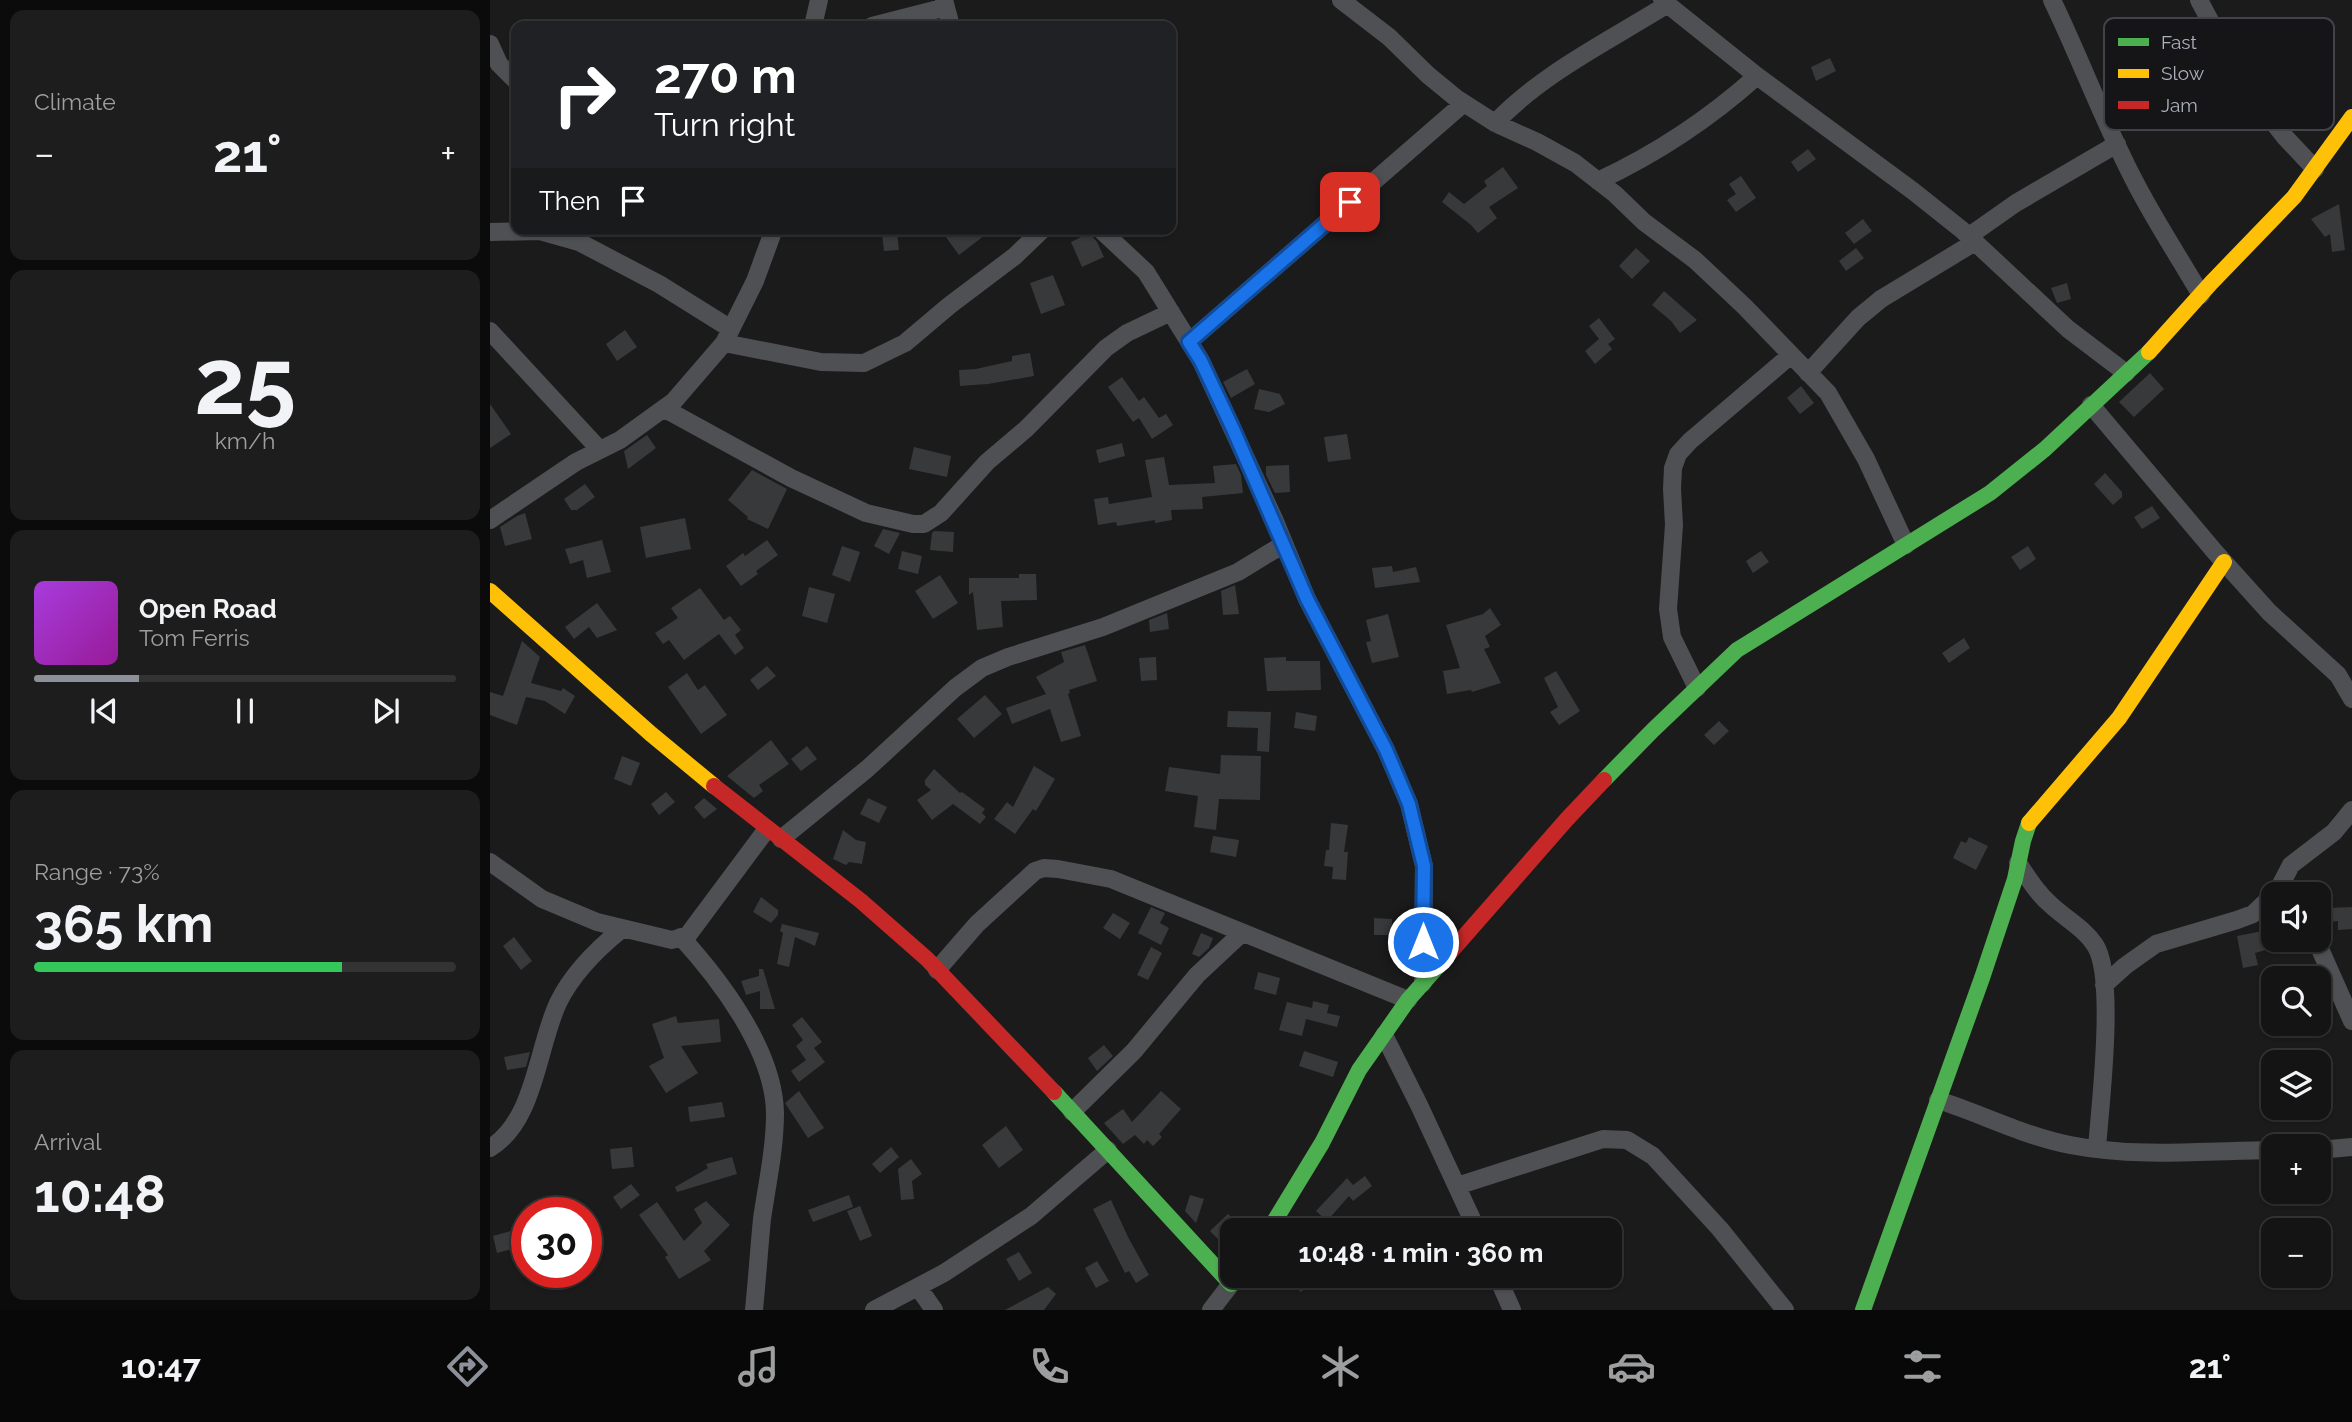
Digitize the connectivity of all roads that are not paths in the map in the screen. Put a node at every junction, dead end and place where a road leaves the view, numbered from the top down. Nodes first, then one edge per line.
1 (819, 0) edge
2 (1341, 0) edge
3 (2052, 0) edge
4 (2199, 0) edge
5 (1665, 2) edge
6 (945, 4) edge
7 (2209, 18) edge
8 (814, 21) edge
9 (889, 21) edge
10 (950, 21) edge
11 (490, 44) edge
12 (511, 75) edge
13 (1757, 76) junction
14 (1464, 103) junction
15 (2104, 117) edge
16 (2352, 117) edge
17 (1495, 123) junction
18 (2110, 130) edge
19 (2279, 130) edge
20 (2117, 144) junction
21 (2315, 169) junction
22 (1598, 181) junction
23 (490, 232) edge
24 (511, 232) edge
25 (554, 235) edge
26 (772, 235) edge
27 (1037, 235) edge
28 (1106, 235) edge
29 (1972, 239) junction
30 (2201, 295) junction
31 (1171, 312) junction
32 (490, 331) edge
33 (728, 336) junction
34 (1189, 342) junction
35 (1791, 355) junction
36 (1808, 373) junction
37 (2126, 373) junction
38 (2091, 405) junction
39 (664, 408) junction
40 (600, 450) junction
41 (490, 520) edge
42 (1284, 544) junction
43 (1906, 545) junction
44 (2224, 562) junction
45 (490, 591) edge
46 (1697, 688) junction
47 (2352, 699) edge
48 (2352, 810) edge
49 (774, 834) junction
50 (490, 862) edge
51 (2018, 863) junction
52 (2283, 882) edge
53 (2261, 907) edge
54 (622, 929) junction
55 (1242, 933) junction
56 (681, 937) junction
57 (2321, 952) edge
58 (937, 970) junction
59 (1423, 983) junction
60 (2104, 985) junction
61 (1408, 1000) junction
62 (2352, 1021) edge
63 (1384, 1035) junction
64 (1938, 1100) junction
65 (1072, 1112) junction
66 (2352, 1147) edge
67 (490, 1148) edge
68 (2097, 1148) junction
69 (2331, 1149) edge
70 (1108, 1150) junction
71 (2261, 1150) edge
72 (1457, 1186) junction
73 (1276, 1218) edge
74 (1472, 1218) edge
75 (1220, 1271) edge
76 (918, 1287) junction
77 (1229, 1288) edge
78 (1232, 1288) edge
79 (1503, 1288) edge
80 (754, 1310) edge
81 (874, 1310) edge
82 (934, 1310) edge
83 (1211, 1310) edge
84 (1234, 1310) edge
85 (1513, 1310) edge
86 (1786, 1310) edge
87 (1863, 1310) edge

1 - 8 street
2 - 14 street
3 - 15 street
4 - 7 street
5 - 13 street
5 - 17 street
6 - 9 street
6 - 10 street
11 - 12 street
13 - 22 street
13 - 29 street
14 - 17 street
14 - 34 street
16 - 21 street
17 - 22 street
18 - 20 street
19 - 21 street
20 - 29 street
20 - 30 street
21 - 30 street
22 - 35 street
23 - 24 street
25 - 33 street
26 - 33 street
27 - 33 street
28 - 31 street
29 - 36 street
29 - 37 street
30 - 37 street
31 - 34 street
31 - 39 street
32 - 40 street
33 - 39 street
34 - 42 street
35 - 36 street
35 - 46 street
36 - 43 street
37 - 38 street
38 - 43 street
38 - 44 street
39 - 40 street
40 - 41 street
42 - 49 street
42 - 59 street
43 - 46 street
44 - 47 street
44 - 51 street
45 - 49 street
46 - 59 street
48 - 52 street
49 - 56 street
49 - 58 street
50 - 54 street
51 - 60 street
51 - 64 street
53 - 60 street
54 - 56 street
54 - 67 street
55 - 58 street
55 - 61 street
55 - 65 street
56 - 80 street
57 - 62 street
58 - 65 street
59 - 61 street
60 - 68 street
61 - 63 street
63 - 72 street
63 - 73 street
64 - 68 street
64 - 87 street
65 - 70 street
66 - 69 street
68 - 71 street
70 - 75 street
70 - 76 street
72 - 74 street
72 - 86 street
76 - 81 street
76 - 82 street
77 - 83 street
78 - 84 street
79 - 85 street

